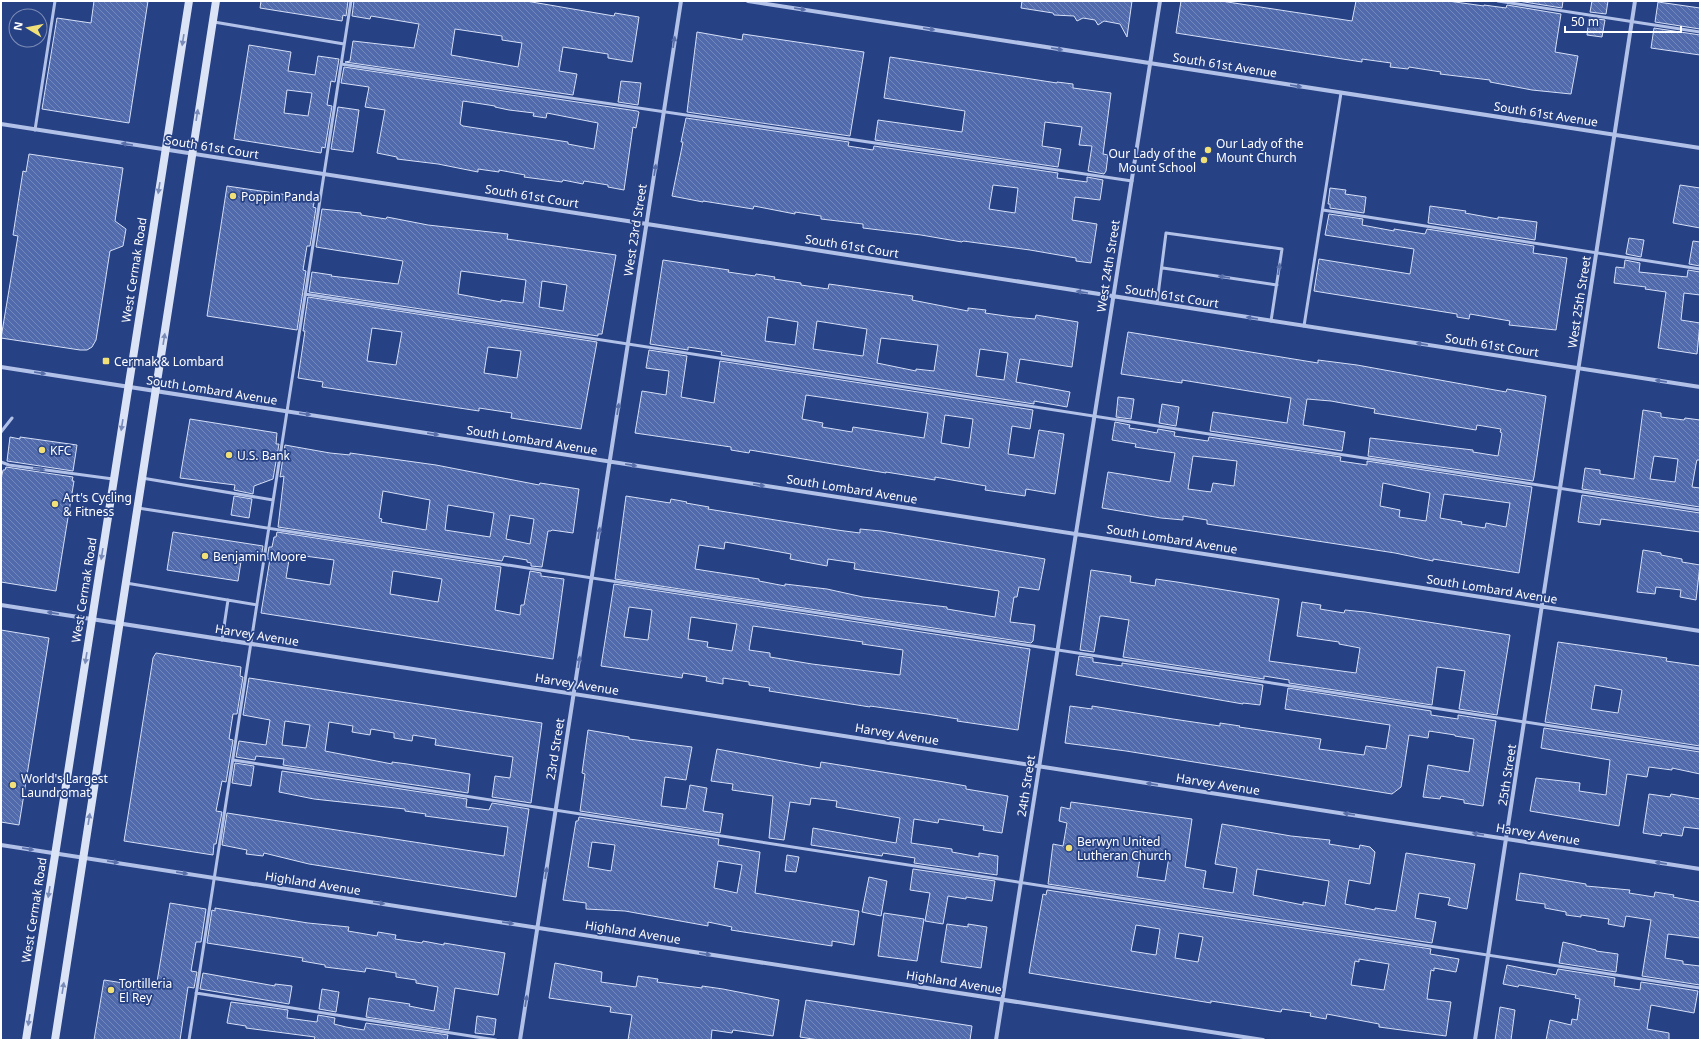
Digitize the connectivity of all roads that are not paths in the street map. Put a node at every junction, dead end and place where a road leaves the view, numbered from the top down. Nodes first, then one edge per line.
1 (55, 1) edge
2 (189, 1) edge
3 (216, 1) edge
4 (351, 1) edge
5 (681, 1) edge
6 (748, 1) edge
7 (1160, 1) edge
8 (1498, 1) edge
9 (1635, 1) edge
10 (212, 22) junction
11 (1632, 22) junction
12 (1700, 32) edge
13 (344, 44) junction
14 (1150, 63) junction
15 (342, 64) junction
16 (1341, 93) junction
17 (664, 111) junction
18 (1, 124) edge
19 (34, 130) junction
20 (1614, 135) junction
21 (1700, 148) edge
22 (166, 150) junction
23 (191, 154) junction
24 (324, 174) junction
25 (1132, 181) junction
26 (1323, 210) junction
27 (646, 224) junction
28 (1597, 253) junction
29 (1162, 268) junction
30 (1700, 269) edge
31 (1277, 285) junction
32 (305, 294) junction
33 (1114, 297) junction
34 (1157, 303) junction
35 (1271, 321) junction
36 (1304, 326) junction
37 (628, 344) junction
38 (1, 367) edge
39 (1579, 369) junction
40 (128, 387) junction
41 (1700, 387) edge
42 (155, 391) junction
43 (287, 412) junction
44 (1095, 416) junction
45 (12, 418) dead end
46 (1, 432) edge
47 (1, 462) edge
48 (610, 462) junction
49 (142, 478) junction
50 (113, 479) junction
51 (1561, 488) junction
52 (273, 500) junction
53 (138, 508) junction
54 (1700, 510) edge
55 (269, 527) junction
56 (1076, 534) junction
57 (592, 577) junction
58 (126, 583) junction
59 (228, 600) junction
60 (1, 605) edge
61 (257, 605) junction
62 (1543, 607) junction
63 (92, 619) junction
64 (120, 624) junction
65 (1700, 631) edge
66 (222, 640) junction
67 (251, 644) junction
68 (1058, 650) junction
69 (574, 694) junction
70 (1525, 722) junction
71 (1700, 749) edge
72 (232, 760) junction
73 (1040, 766) junction
74 (556, 810) junction
75 (1507, 839) junction
76 (1, 845) edge
77 (55, 853) junction
78 (83, 858) junction
79 (1700, 869) edge
80 (214, 878) junction
81 (1021, 883) junction
82 (537, 928) junction
83 (1488, 956) junction
84 (1700, 988) edge
85 (196, 993) junction
86 (1002, 1000) junction
87 (26, 1040) edge
88 (55, 1040) edge
89 (189, 1040) edge
90 (496, 1040) edge
91 (520, 1040) edge
92 (996, 1040) edge
93 (1263, 1040) edge
94 (1475, 1040) edge

1 - 19 lane
2 -> 22 main road, West Cermak Road
3 - 10 main road
4 - 13 lane
17 -> 5 street, West 23rd Street
6 -> 14 street, South 61st Avenue
7 - 14 street, West 24th Street
8 - 11 lane
9 - 11 street, West 25th Street
10 - 13 lane
23 -> 10 main road
11 - 12 lane
11 - 20 street, West 25th Street
13 - 15 lane
14 -> 16 street, South 61st Avenue
14 - 25 street, West 24th Street
15 - 17 lane
15 - 24 lane
16 - 20 street, South 61st Avenue
16 - 26 lane
17 - 25 lane
27 -> 17 street, West 23rd Street
18 - 19 street, South 61st Court
22 -> 19 street, South 61st Court
20 - 21 street, South 61st Avenue
20 - 28 street, West 25th Street
22 - 23 street, South 61st Court
22 -> 40 main road, West Cermak Road
23 - 24 street, South 61st Court
42 -> 23 main road
24 - 27 street, South 61st Court
24 - 32 lane
25 - 33 street, West 24th Street
26 - 28 lane
26 - 36 lane
33 -> 27 street, South 61st Court
27 - 37 street, West 23rd Street
28 - 30 lane
28 - 39 street, West 25th Street
31 -> 29 lane
31 -> 29 lane
29 - 34 lane
31 - 35 lane
32 - 37 lane
32 - 43 lane
33 - 34 street, South 61st Court
33 - 44 street, West 24th Street
35 -> 34 street, South 61st Court
35 - 36 street, South 61st Court
39 -> 36 street, South 61st Court
37 - 44 lane
48 -> 37 street, West 23rd Street
38 -> 40 street, South Lombard Avenue
41 -> 39 street, South 61st Court
39 - 51 street, West 25th Street
40 - 42 street, South Lombard Avenue
40 -> 50 main road, West Cermak Road
42 - 43 street, South Lombard Avenue
42 - 49 main road
43 -> 48 street, South Lombard Avenue
43 - 52 lane
44 - 51 lane
44 - 56 street, West 24th Street
45 - 46 lane
47 -> 50 lane
48 -> 56 street, South Lombard Avenue
57 -> 48 street, 23rd Street
49 - 52 lane
49 - 53 main road
50 -> 63 main road, West Cermak Road
51 - 54 lane
51 - 62 street, West 25th Street
52 - 55 lane
53 - 55 lane
53 - 58 main road
55 - 57 lane
55 - 61 lane
56 - 62 street, South Lombard Avenue
56 - 68 street, 24th Street
57 - 68 lane
69 -> 57 street, 23rd Street
58 - 59 lane
58 - 64 main road
59 - 61 lane
59 - 66 lane
63 -> 60 street, Harvey Avenue
61 - 67 lane
62 - 65 street, South Lombard Avenue
62 - 70 street, 25th Street
63 - 64 street, Harvey Avenue
63 -> 77 main road, West Cermak Road
64 - 66 street, Harvey Avenue
78 -> 64 main road
66 - 67 street, Harvey Avenue
67 - 69 street, Harvey Avenue
67 - 72 lane
68 - 70 lane
68 - 73 street, 24th Street
69 - 73 street, Harvey Avenue
69 - 74 street, 23rd Street
70 - 71 lane
70 - 75 street, 25th Street
72 - 74 lane
72 - 80 lane
75 -> 73 street, Harvey Avenue
73 - 81 street, 24th Street
74 - 81 lane
82 -> 74 street, 23rd Street
79 -> 75 street, Harvey Avenue
75 - 83 street, 25th Street
76 -> 77 street, Highland Avenue
77 - 78 street, Highland Avenue
77 -> 87 main road, West Cermak Road
78 -> 80 street, Highland Avenue
88 -> 78 main road
80 -> 82 street, Highland Avenue
80 - 85 lane
81 - 83 lane
81 - 86 street, 24th Street
82 -> 86 street, Highland Avenue
91 -> 82 street, 23rd Street
83 - 84 lane
83 - 94 street, 25th Street
85 - 89 lane
85 - 90 lane
86 - 92 street, 24th Street
86 - 93 street, Highland Avenue

